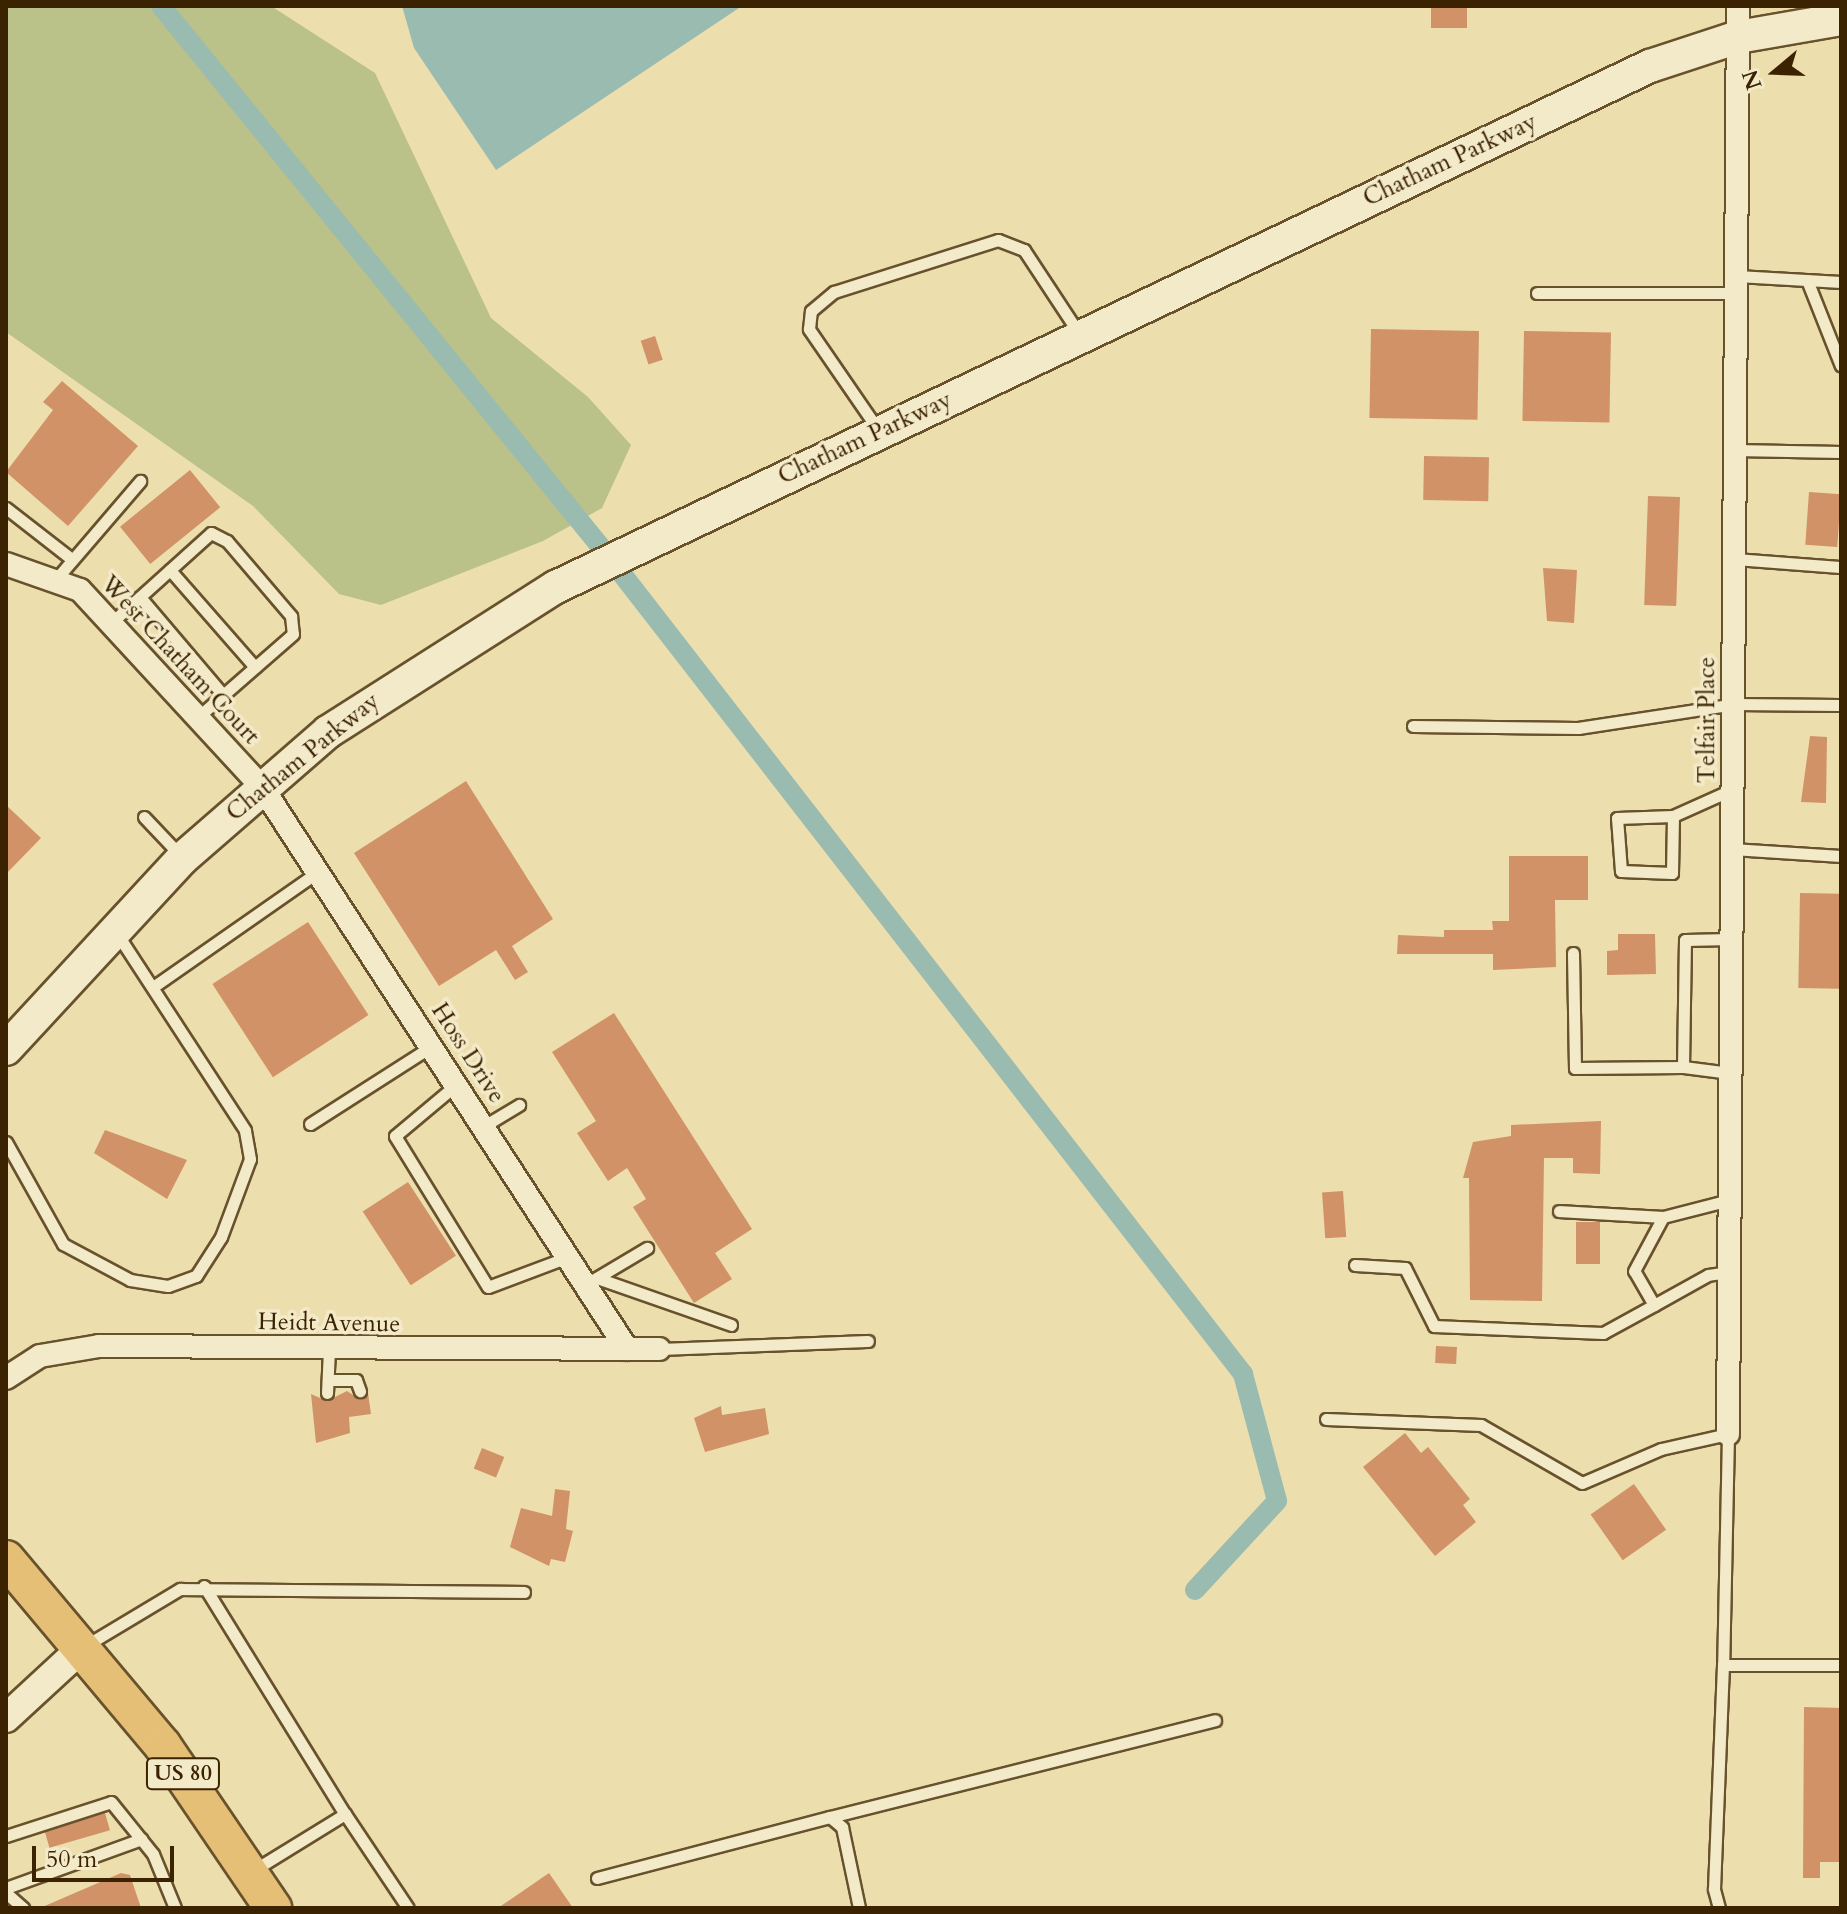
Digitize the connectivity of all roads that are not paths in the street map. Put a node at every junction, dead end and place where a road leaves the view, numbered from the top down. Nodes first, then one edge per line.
1 (1841, 19) edge
2 (1738, 22) edge
3 (1807, 280) junction
4 (1841, 282) edge
5 (1736, 284) junction
6 (1537, 293) dead end
7 (1080, 336) junction
8 (1841, 366) edge
9 (879, 431) junction
10 (1735, 450) junction
11 (1841, 452) edge
12 (140, 481) dead end
13 (6, 508) edge
14 (69, 557) junction
15 (1734, 559) junction
16 (6, 564) edge
17 (1841, 567) edge
18 (170, 570) junction
19 (57, 578) junction
20 (140, 597) junction
21 (112, 622) junction
22 (255, 667) junction
23 (223, 695) junction
24 (1734, 704) junction
25 (1839, 705) edge
26 (198, 717) junction
27 (1413, 726) dead end
28 (262, 787) junction
29 (1733, 789) junction
30 (1673, 816) junction
31 (144, 817) dead end
32 (1732, 849) junction
33 (1841, 856) edge
34 (183, 858) junction
35 (320, 870) junction
36 (115, 931) junction
37 (1731, 939) junction
38 (1573, 953) dead end
39 (153, 987) junction
40 (433, 1046) junction
41 (6, 1049) edge
42 (1683, 1067) junction
43 (1730, 1073) junction
44 (457, 1084) junction
45 (519, 1105) dead end
46 (310, 1124) dead end
47 (484, 1126) junction
48 (6, 1142) edge
49 (1729, 1200) junction
50 (1559, 1211) dead end
51 (1663, 1217) junction
52 (647, 1248) dead end
53 (568, 1257) junction
54 (1355, 1265) dead end
55 (1729, 1272) junction
56 (591, 1282) junction
57 (1654, 1305) junction
58 (731, 1325) dead end
59 (868, 1341) dead end
60 (329, 1349) junction
61 (627, 1349) junction
62 (659, 1349) joint
63 (6, 1378) edge
64 (360, 1391) dead end
65 (1326, 1419) dead end
66 (1728, 1434) junction
67 (11, 1575) edge
68 (204, 1586) junction
69 (524, 1592) dead end
70 (84, 1646) junction
71 (1723, 1665) junction
72 (1841, 1665) edge
73 (6, 1718) edge
74 (1215, 1720) dead end
75 (345, 1814) junction
76 (830, 1817) junction
77 (6, 1836) edge
78 (141, 1839) junction
79 (250, 1873) junction
80 (597, 1878) dead end
81 (6, 1890) edge
82 (405, 1907) edge
83 (23, 1908) edge
84 (175, 1908) edge
85 (273, 1908) edge
86 (859, 1908) edge
87 (1719, 1908) edge

1 - 2 main road, Chatham Parkway
2 - 5 street, Telfair Place
2 - 7 main road, Chatham Parkway
3 - 4 lane
3 - 5 lane
3 - 8 lane
5 - 6 lane
5 - 10 street, Telfair Place
7 - 9 main road, Chatham Parkway
7 - 9 lane
9 - 28 main road, Chatham Parkway
10 - 11 lane
10 - 15 street, Telfair Place
12 - 14 lane
13 - 14 lane
14 - 19 lane
15 - 17 lane
15 - 24 street, Telfair Place
16 - 19 street, West Chatham Court
18 - 20 lane
18 - 22 lane
18 - 22 lane
19 - 21 street, West Chatham Court
20 - 21 lane
20 - 23 lane
21 - 26 street, West Chatham Court
22 - 23 lane
23 - 26 lane
24 - 25 lane
24 - 27 lane
24 - 29 street, Telfair Place
26 - 28 street, West Chatham Court
28 - 34 main road, Chatham Parkway
28 - 35 street, Hoss Drive
29 - 30 lane
29 - 32 street, Telfair Place
30 - 30 lane
31 - 34 lane
32 - 33 lane
32 - 37 street, Telfair Place
34 - 36 main road, Chatham Parkway
35 - 39 lane
35 - 40 street, Hoss Drive
36 - 39 lane
36 - 41 main road, Chatham Parkway
37 - 42 lane
37 - 43 street, Telfair Place
38 - 42 lane
39 - 48 lane
40 - 44 street, Hoss Drive
40 - 46 lane
42 - 43 lane
43 - 49 street, Telfair Place
44 - 47 street, Hoss Drive
44 - 53 lane
45 - 47 lane
47 - 53 street, Hoss Drive
49 - 51 lane
49 - 55 street, Telfair Place
50 - 51 lane
51 - 57 lane
52 - 56 lane
53 - 56 street, Hoss Drive
54 - 57 lane
55 - 57 lane
55 - 66 street, Telfair Place
56 - 58 lane
56 - 61 street, Hoss Drive
59 - 62 lane
60 - 61 street, Heidt Avenue
60 - 63 street, Heidt Avenue
60 - 64 lane
61 - 62 street, Heidt Avenue
65 - 66 lane
66 - 71 lane
67 - 70 main road, US 80
68 - 69 lane
68 - 70 lane
68 - 75 lane
70 - 73 street
70 - 79 main road, US 80
71 - 72 lane
71 - 87 lane
74 - 76 lane
75 - 79 lane
75 - 82 lane
76 - 80 lane
76 - 86 lane
77 - 78 lane
78 - 81 lane
78 - 84 lane
79 - 85 main road, US 80
81 - 83 lane

